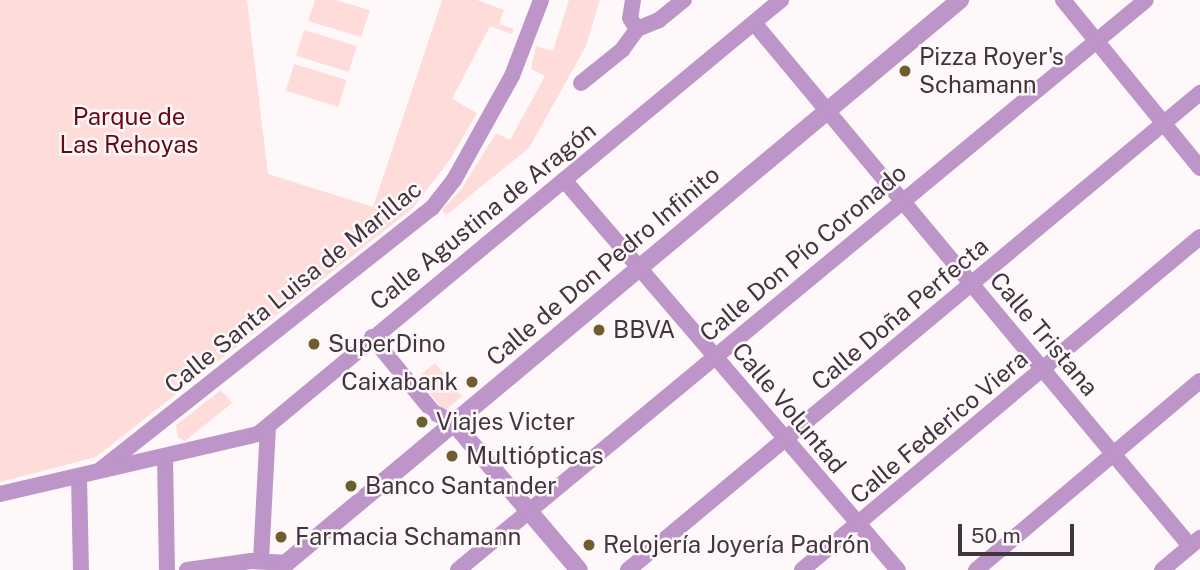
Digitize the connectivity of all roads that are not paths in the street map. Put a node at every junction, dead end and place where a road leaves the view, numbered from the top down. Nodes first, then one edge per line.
1 (541, 0) edge
2 (633, 0) edge
3 (684, 0) edge
4 (782, 0) edge
5 (960, 0) edge
6 (1063, 0) edge
7 (1146, 0) edge
8 (754, 23) junction
9 (637, 29) junction
10 (1096, 42) junction
11 (581, 83) dead end
12 (1200, 93) edge
13 (828, 110) junction
14 (1162, 125) junction
15 (1200, 168) edge
16 (564, 180) junction
17 (903, 201) junction
18 (1200, 237) edge
19 (639, 268) junction
20 (972, 283) junction
21 (372, 337) junction
22 (715, 356) junction
23 (1044, 370) junction
24 (1200, 381) edge
25 (453, 422) junction
26 (268, 426) junction
27 (785, 439) junction
28 (1113, 451) junction
29 (165, 458) junction
30 (98, 472) junction
31 (79, 477) junction
32 (0, 494) edge
33 (529, 511) junction
34 (858, 523) junction
35 (1195, 542) edge
36 (261, 560) junction
37 (282, 567) edge
38 (176, 568) edge
39 (208, 569) edge
40 (81, 570) edge
41 (458, 570) edge
42 (579, 570) edge
43 (628, 570) edge
44 (802, 570) edge
45 (898, 570) edge
46 (976, 570) edge
47 (1162, 570) edge

1 - 30 street, Calle Santa Luisa de Marillac
2 - 9 street
3 - 9 street
4 - 8 street, Calle Agustina de Aragón
5 - 13 street, Calle de Don Pedro Infinito
6 - 10 street
7 - 10 street, Calle Don Pío Coronado
8 - 13 street, Calle Tristana
8 - 16 street, Calle Agustina de Aragón
9 - 11 street
10 - 14 street
10 - 17 street, Calle Don Pío Coronado
12 - 14 street, Calle Doña Perfecta
13 - 17 street, Calle Tristana
13 - 19 street, Calle de Don Pedro Infinito
14 - 15 street
14 - 20 street, Calle Doña Perfecta
16 - 19 street, Calle Voluntad
16 - 21 street, Calle Agustina de Aragón
17 - 20 street, Calle Tristana
17 - 22 street, Calle Don Pío Coronado
18 - 23 street, Calle Federico Viera
19 - 22 street, Calle Voluntad
19 - 25 street, Calle de Don Pedro Infinito
20 - 23 street, Calle Tristana
20 - 27 street, Calle Doña Perfecta
21 - 25 street
21 - 26 street, Calle Agustina de Aragón
22 - 27 street, Calle Voluntad
22 - 33 street, Calle Don Pío Coronado
23 - 28 street, Calle Tristana
23 - 34 street, Calle Federico Viera
24 - 28 street
25 - 33 street
25 - 37 street, Calle de Don Pedro Infinito
26 - 29 street, Calle Agustina de Aragón
26 - 36 street
27 - 34 street, Calle Voluntad
27 - 43 street, Calle Doña Perfecta
28 - 35 street, Calle Tristana
28 - 46 street
29 - 30 street, Calle Agustina de Aragón
29 - 38 street
30 - 31 street, Calle Agustina de Aragón
31 - 32 street, Calle Agustina de Aragón
31 - 40 street
33 - 41 street, Calle Don Pío Coronado
33 - 42 street
34 - 44 street, Calle Federico Viera
34 - 45 street, Calle Voluntad
35 - 47 street
36 - 37 street
36 - 39 street
38 - 39 street

